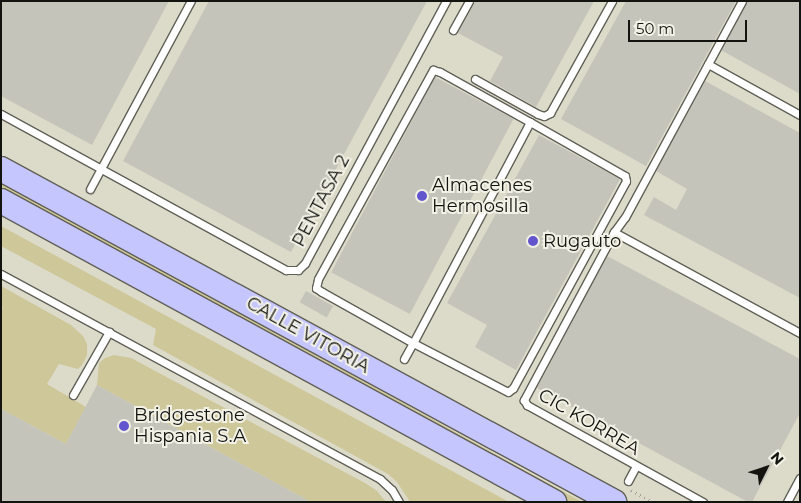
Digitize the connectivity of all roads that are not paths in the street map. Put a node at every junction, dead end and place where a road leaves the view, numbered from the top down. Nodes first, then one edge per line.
1 (191, 1) edge
2 (446, 1) edge
3 (469, 1) edge
4 (612, 1) edge
5 (742, 1) edge
6 (453, 30) dead end
7 (708, 64) junction
8 (475, 79) dead end
9 (1, 114) edge
10 (800, 115) edge
11 (530, 122) junction
12 (1, 168) edge
13 (101, 168) junction
14 (90, 189) dead end
15 (1, 201) edge
16 (614, 232) junction
17 (1, 274) edge
18 (109, 332) junction
19 (800, 333) edge
20 (413, 342) junction
21 (404, 359) dead end
22 (73, 394) dead end
23 (636, 466) junction
24 (800, 478) edge
25 (628, 481) dead end
26 (399, 502) edge
27 (554, 502) edge
28 (614, 502) edge
29 (702, 502) edge
30 (787, 502) edge

1 - 13 lane
2 - 13 lane, PENTASA 2
3 - 6 lane
4 - 8 lane
5 - 7 lane, CIC KORREA
7 - 10 lane
7 - 16 lane, CIC KORREA
9 - 13 lane, PENTASA 2
11 - 20 lane
11 - 20 lane
11 - 20 lane
12 - 28 highway, CALLE VITORIA
13 - 14 lane
15 - 27 highway, CALLE VITORIA
16 - 19 lane
16 - 23 lane, CIC KORREA
17 - 18 lane
18 - 22 lane
18 - 26 lane
20 - 21 lane
23 - 25 lane
23 - 29 lane, CIC KORREA
24 - 30 lane

